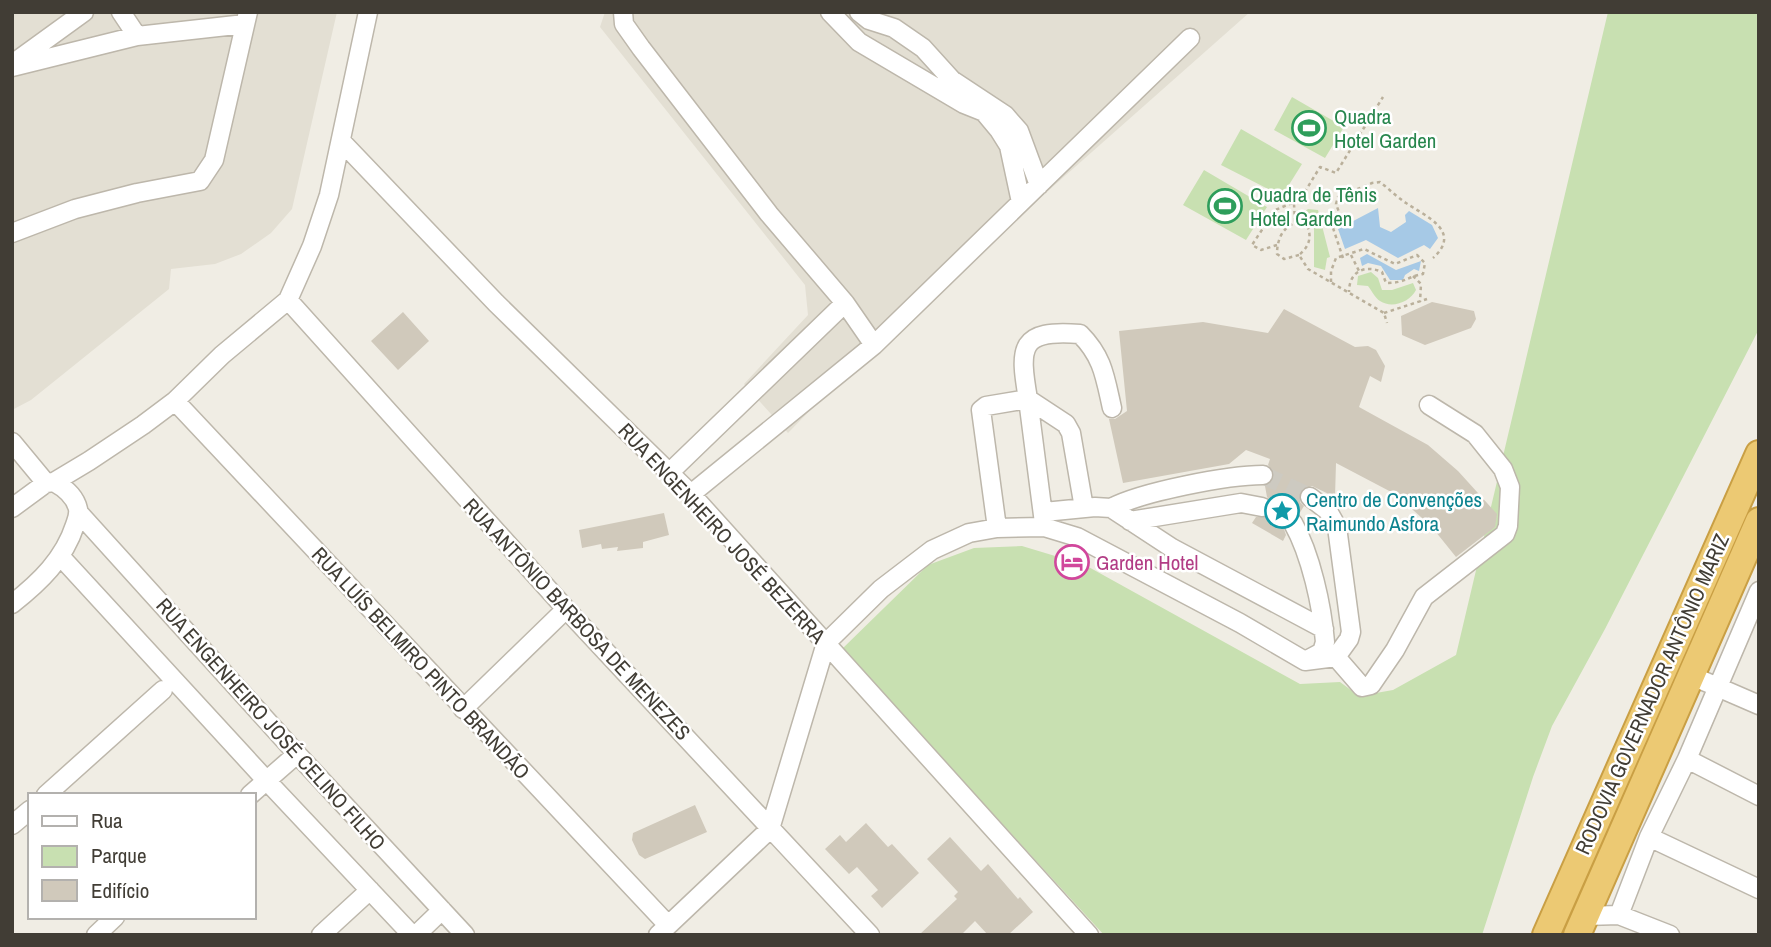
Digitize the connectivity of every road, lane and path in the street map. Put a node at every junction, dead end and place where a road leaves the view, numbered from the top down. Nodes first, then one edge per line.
1 (85, 12) edge
2 (121, 12) edge
3 (368, 12) edge
4 (623, 12) edge
5 (830, 12) edge
6 (859, 12) edge
7 (247, 18) edge
8 (136, 36) junction
9 (1190, 38) dead end
10 (12, 65) edge
11 (1383, 97) dead end
12 (342, 142) junction
13 (1039, 185) junction
14 (1021, 202) junction
15 (1294, 203) junction
16 (1295, 222) junction
17 (12, 233) edge
18 (1277, 245) junction
19 (1351, 254) junction
20 (1299, 255) junction
21 (1343, 258) junction
22 (1433, 258) dead end
23 (1359, 271) junction
24 (1413, 276) junction
25 (1331, 282) junction
26 (1349, 292) junction
27 (1427, 299) dead end
28 (288, 300) junction
29 (1420, 302) junction
30 (845, 303) junction
31 (1384, 313) junction
32 (1387, 323) dead end
33 (874, 345) junction
34 (1028, 399) junction
35 (175, 401) junction
36 (1429, 405) dead end
37 (1112, 408) dead end
38 (12, 442) edge
39 (1759, 454) edge
40 (89, 461) junction
41 (669, 473) junction
42 (1263, 475) tunnel mouth
43 (50, 482) junction
44 (691, 494) junction
45 (72, 495) junction
46 (1310, 497) tunnel mouth
47 (1262, 507) tunnel mouth
48 (12, 508) edge
49 (1097, 508) junction
50 (79, 513) junction
51 (1044, 520) junction
52 (1130, 521) junction
53 (1759, 521) edge
54 (1293, 523) tunnel mouth
55 (998, 528) junction
56 (1077, 537) junction
57 (61, 557) junction
58 (1759, 591) edge
59 (12, 604) edge
60 (565, 610) junction
61 (1754, 612) edge
62 (1324, 629) junction
63 (826, 643) junction
64 (1336, 657) junction
65 (1305, 661) junction
66 (1692, 676) junction
67 (1716, 687) junction
68 (163, 690) dead end
69 (1759, 705) edge
70 (463, 709) junction
71 (297, 754) junction
72 (1687, 759) junction
73 (266, 780) junction
74 (48, 793) edge
75 (252, 793) edge
76 (1759, 796) edge
77 (28, 812) edge
78 (12, 825) edge
79 (770, 829) junction
80 (1649, 837) junction
81 (1759, 889) edge
82 (370, 890) junction
83 (442, 910) junction
84 (1619, 915) junction
85 (113, 919) edge
86 (1581, 925) edge
87 (663, 930) edge
88 (1646, 930) edge
89 (860, 931) edge
90 (96, 935) edge
91 (321, 935) edge
92 (414, 935) edge
93 (465, 935) edge
94 (1089, 935) edge
95 (1546, 935) edge
96 (1670, 935) edge

1 - 10 street
2 - 8 street
3 - 12 street
4 - 30 street
5 - 14 street
6 - 13 street
7 - 8 street
7 - 17 street
8 - 10 street
9 - 13 street
11 - 15 path
12 - 28 street
12 - 41 street, RUA ENGENHEIRO JOSÉ BEZERRA
13 - 14 street
14 - 33 street
15 - 16 path
15 - 18 path
16 - 18 path
16 - 20 path
18 - 20 path
19 - 21 path
19 - 23 path
19 - 24 path
20 - 25 path
21 - 22 path
21 - 25 path
23 - 24 path
23 - 26 path
24 - 29 path
25 - 26 path
26 - 31 path
27 - 29 path
28 - 35 street
28 - 60 street, RUA ANTÔNIO BARBOSA DE MENEZES
29 - 31 path
30 - 33 street
30 - 41 street
31 - 32 path
33 - 44 street
34 - 37 street
34 - 49 street
34 - 51 street
34 - 55 street
35 - 40 street
35 - 70 street, RUA LUÍS BELMIRO PINTO BRANDÃO
36 - 64 street
38 - 43 street
39 - 95 highway, RODOVIA GOVERNADOR ANTÔNIO MARIZ
40 - 43 street
40 - 45 street
41 - 44 street, RUA ENGENHEIRO JOSÉ BEZERRA
42 - 49 street
43 - 45 street
43 - 48 street
44 - 63 street, RUA ENGENHEIRO JOSÉ BEZERRA
45 - 50 street
46 - 64 street
47 - 52 street
49 - 51 street
49 - 52 street
49 - 56 street
50 - 57 street
50 - 71 street, RUA ENGENHEIRO JOSÉ CELINO FILHO
51 - 55 street
51 - 56 street
52 - 62 street
53 - 66 highway, RODOVIA GOVERNADOR ANTÔNIO MARIZ
54 - 62 street
55 - 63 street
56 - 65 street
57 - 59 street
57 - 73 street, RUA ENGENHEIRO JOSÉ CELINO FILHO
58 - 61 street
60 - 70 street
60 - 79 street, RUA ANTÔNIO BARBOSA DE MENEZES
61 - 67 street
62 - 65 street
63 - 79 street
63 - 94 street, RUA ENGENHEIRO JOSÉ BEZERRA
64 - 65 street
66 - 67 street
66 - 86 highway, RODOVIA GOVERNADOR ANTÔNIO MARIZ
67 - 69 street
67 - 72 street
68 - 74 street
70 - 87 street, RUA LUÍS BELMIRO PINTO BRANDÃO
71 - 73 street
71 - 83 street, RUA ENGENHEIRO JOSÉ CELINO FILHO
72 - 76 street
72 - 80 street
73 - 75 street
73 - 82 street, RUA ENGENHEIRO JOSÉ CELINO FILHO
77 - 78 street
79 - 87 street
79 - 89 street, RUA ANTÔNIO BARBOSA DE MENEZES
80 - 81 street
80 - 84 street
82 - 91 street
82 - 92 street, RUA ENGENHEIRO JOSÉ CELINO FILHO
83 - 92 street
83 - 93 street, RUA ENGENHEIRO JOSÉ CELINO FILHO
84 - 86 street
84 - 88 street
85 - 90 street
88 - 96 street

